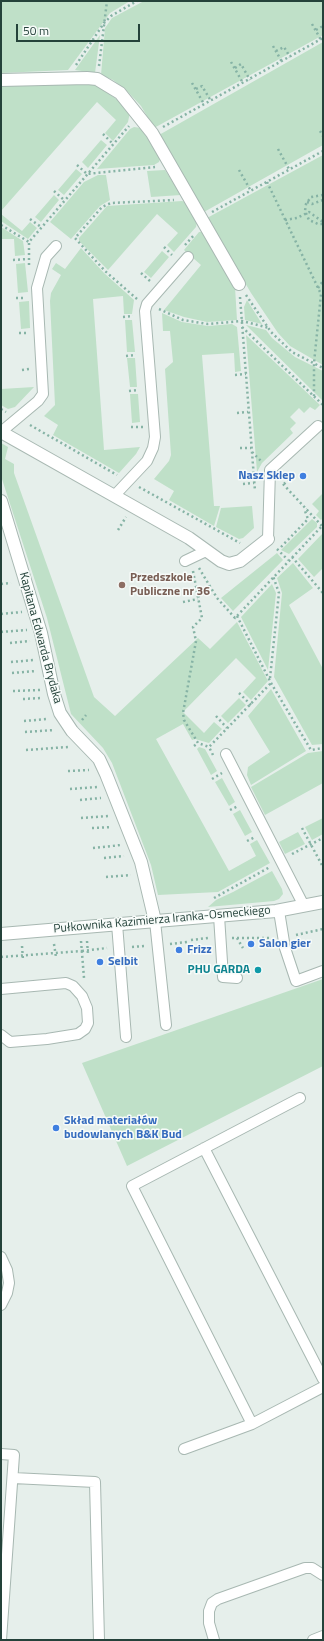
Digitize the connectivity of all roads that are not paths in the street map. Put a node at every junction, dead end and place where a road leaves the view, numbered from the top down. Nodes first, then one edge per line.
1 (1, 80) edge
2 (56, 246) dead end
3 (188, 257) dead end
4 (239, 284) road end
5 (318, 426) dead end
6 (1, 432) edge
7 (115, 495) junction
8 (1, 500) edge
9 (268, 539) joint
10 (206, 551) junction
11 (188, 564) road end
12 (226, 754) dead end
13 (323, 902) edge
14 (304, 906) junction
15 (279, 911) junction
16 (219, 916) junction
17 (155, 921) junction
18 (117, 924) junction
19 (1, 934) edge
20 (323, 971) edge
21 (237, 978) dead end
22 (1, 989) edge
23 (166, 1025) dead end
24 (1, 1035) edge
25 (126, 1037) dead end
26 (300, 1098) dead end
27 (204, 1148) junction
28 (1, 1257) edge
29 (1, 1305) edge
30 (323, 1379) edge
31 (323, 1387) edge
32 (252, 1424) junction
33 (184, 1449) dead end
34 (1, 1454) edge
35 (13, 1478) junction
36 (323, 1575) edge
37 (323, 1636) edge
38 (1, 1640) edge
39 (99, 1640) edge
40 (214, 1640) edge
41 (313, 1640) edge

1 - 4 street
2 - 6 lane
3 - 7 lane
5 - 9 lane
6 - 7 street
7 - 10 street
8 - 17 street, Kapitana Edwarda Brydaka
9 - 10 street
10 - 11 lane
12 - 14 lane
13 - 14 street, Pułkownika Kazimierza Iranka-Osmeckiego
14 - 15 street, Pułkownika Kazimierza Iranka-Osmeckiego
15 - 16 street, Pułkownika Kazimierza Iranka-Osmeckiego
15 - 20 lane
16 - 17 street, Pułkownika Kazimierza Iranka-Osmeckiego
16 - 21 lane
17 - 18 street, Pułkownika Kazimierza Iranka-Osmeckiego
17 - 23 lane
18 - 19 street, Pułkownika Kazimierza Iranka-Osmeckiego
18 - 25 lane
22 - 24 lane
26 - 27 lane
27 - 30 lane
27 - 32 lane
28 - 29 lane
31 - 32 lane
32 - 33 lane
34 - 35 lane
35 - 38 lane
35 - 39 lane
36 - 40 lane
37 - 41 lane

